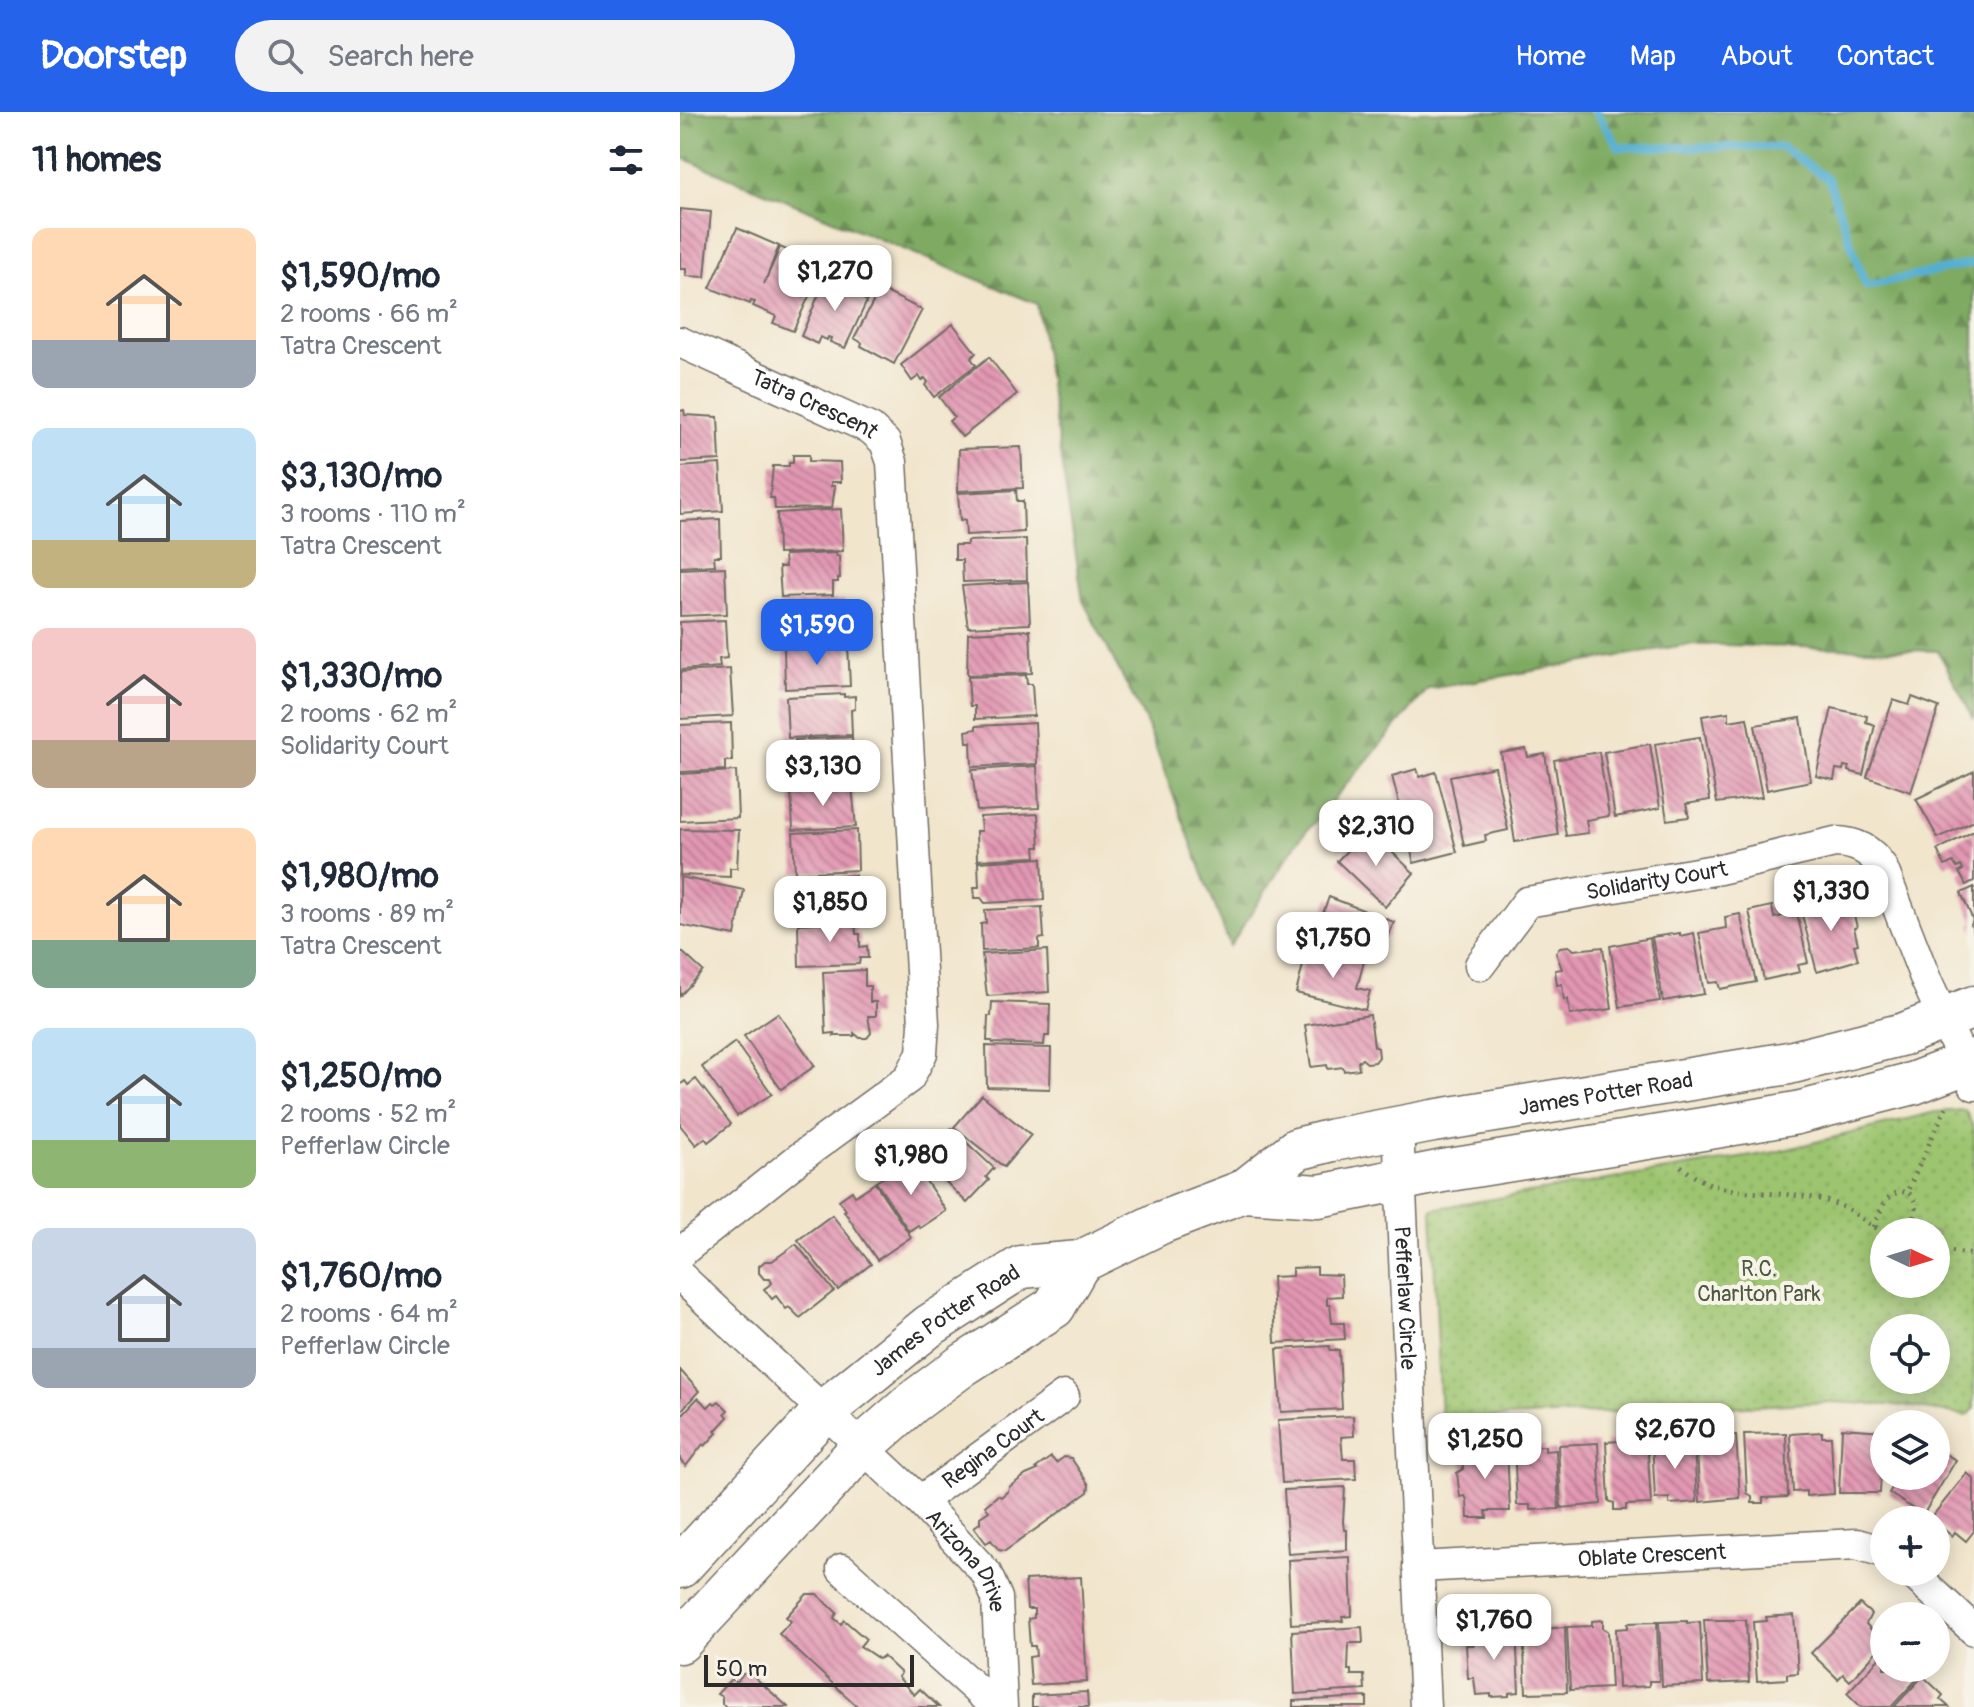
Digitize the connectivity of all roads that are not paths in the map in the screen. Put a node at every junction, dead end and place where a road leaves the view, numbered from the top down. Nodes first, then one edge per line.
1 (680, 342) edge
2 (1480, 965) dead end
3 (1959, 1012) edge
4 (1971, 1069) edge
5 (1398, 1128) junction
6 (1400, 1179) junction
7 (1244, 1191) junction
8 (680, 1253) edge
9 (1080, 1262) junction
10 (680, 1276) edge
11 (1064, 1396) dead end
12 (824, 1411) junction
13 (862, 1447) junction
14 (920, 1501) junction
15 (1870, 1548) edge
16 (680, 1567) edge
17 (1418, 1567) junction
18 (842, 1569) dead end
19 (1926, 1586) edge
20 (1974, 1630) edge
21 (680, 1642) edge
22 (999, 1707) edge
23 (1425, 1707) edge

1 - 8 street, Tatra Crescent
2 - 3 street, Solidarity Court
3 - 4 street
3 - 5 main road, James Potter Road
4 - 6 main road, James Potter Road
5 - 6 street, Pefferlaw Circle
5 - 7 main road, James Potter Road
6 - 7 main road, James Potter Road
6 - 17 street, Pefferlaw Circle
7 - 9 main road, James Potter Road
9 - 12 main road, James Potter Road
9 - 13 main road, James Potter Road
10 - 12 street
11 - 14 street, Regina Court
12 - 13 street
12 - 16 main road, James Potter Road
13 - 14 street, Arizona Drive
13 - 21 main road, James Potter Road
14 - 22 street, Arizona Drive
15 - 17 street, Oblate Crescent
17 - 23 street, Pefferlaw Circle
18 - 22 street
19 - 20 street

